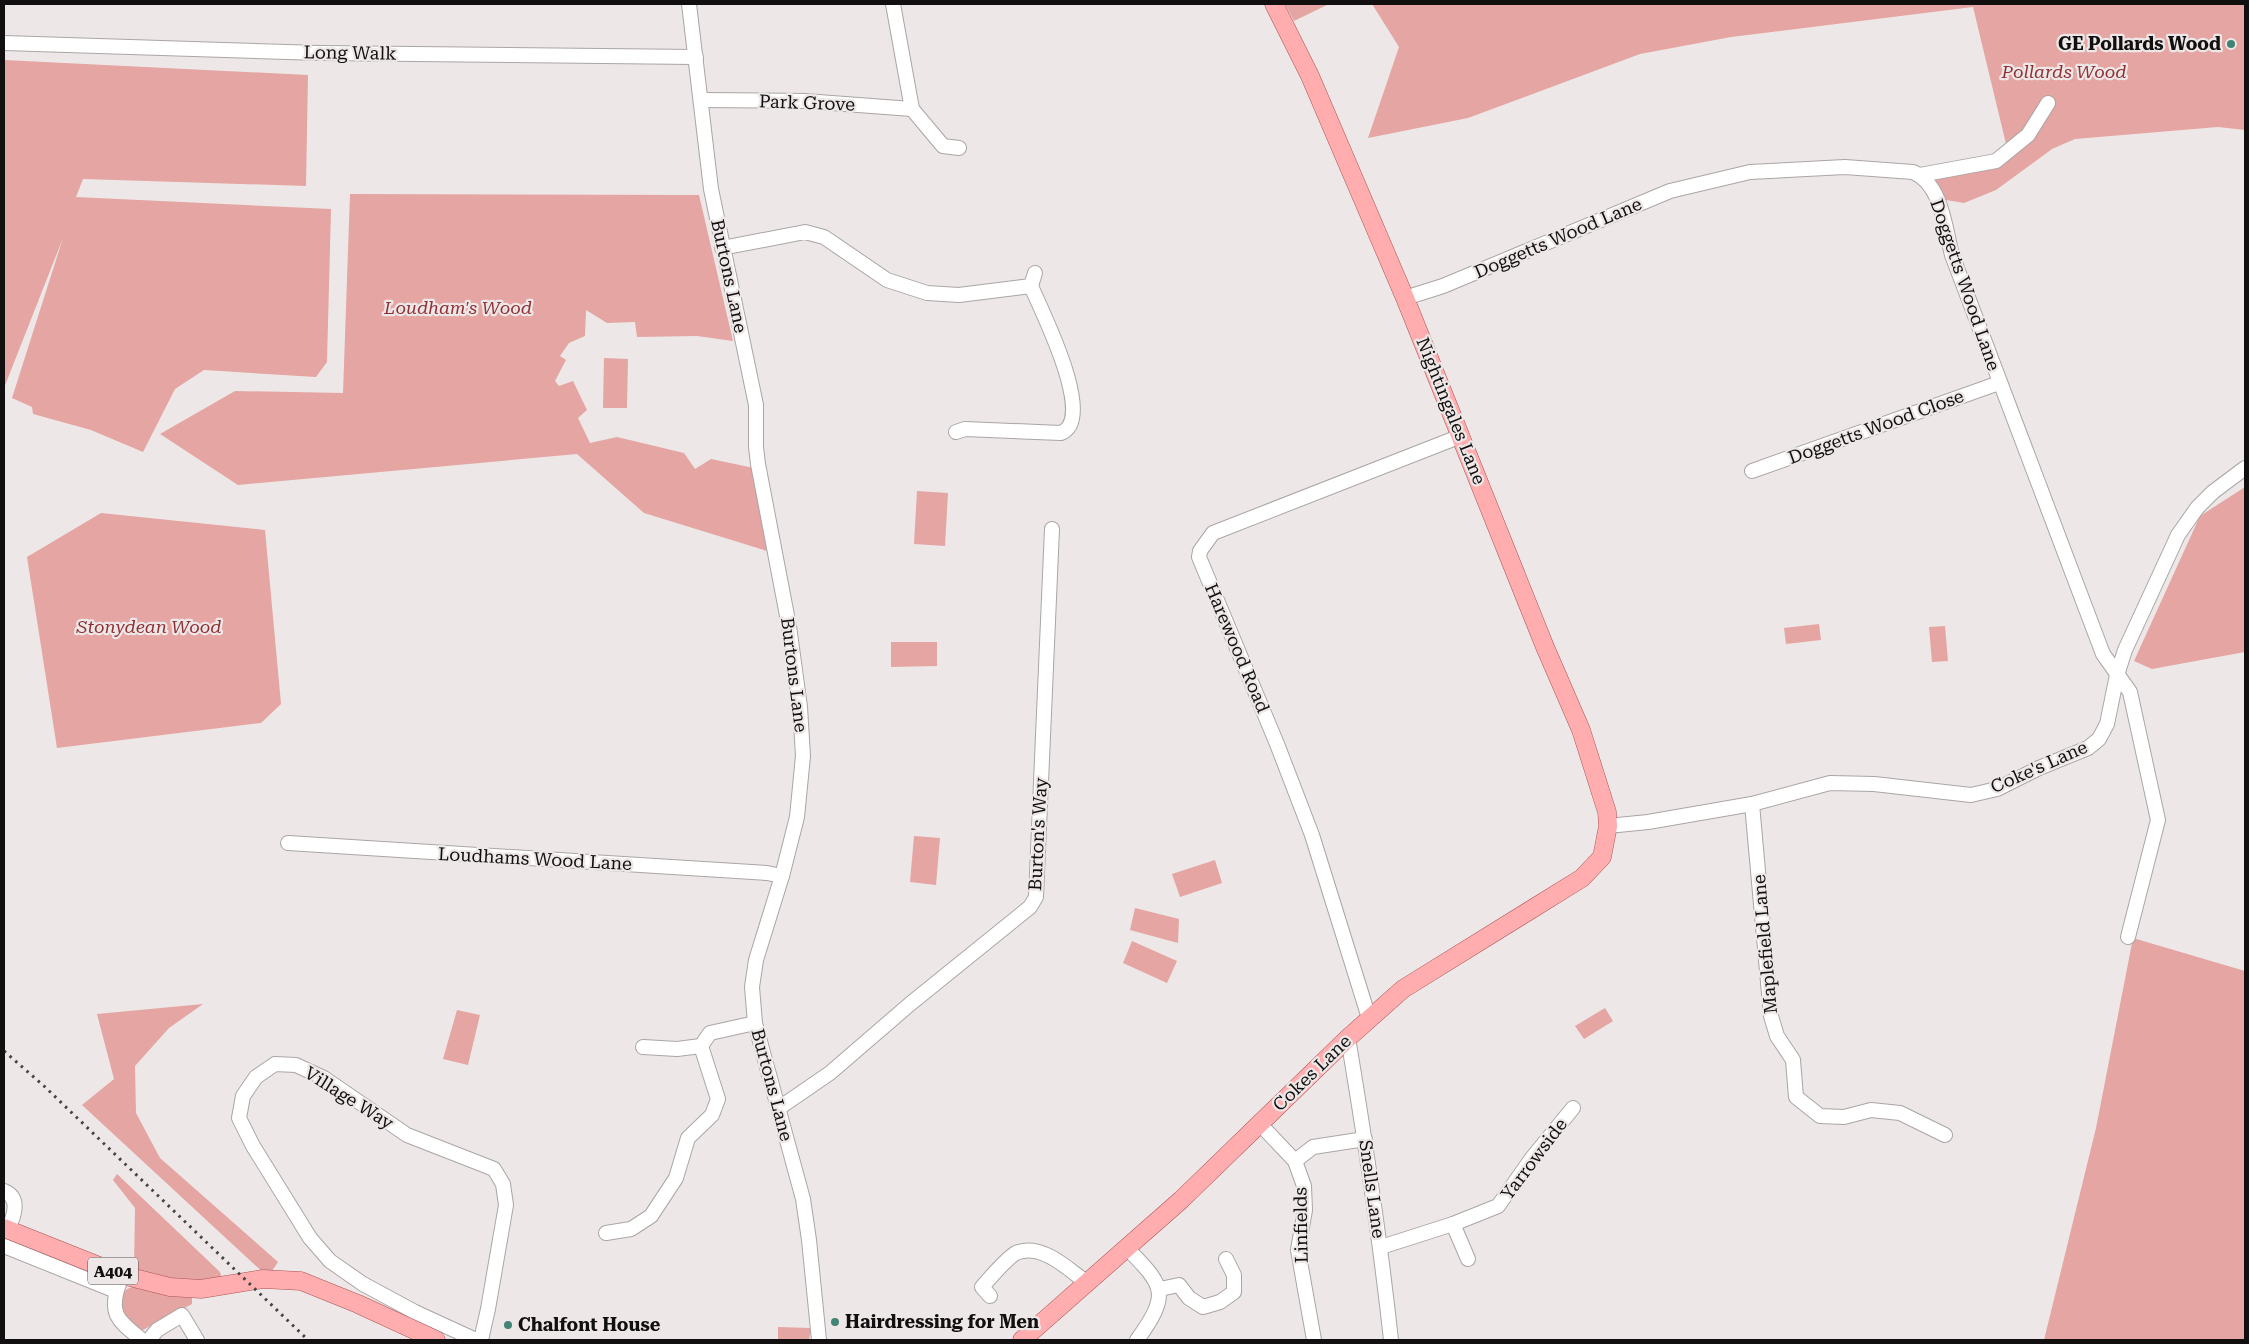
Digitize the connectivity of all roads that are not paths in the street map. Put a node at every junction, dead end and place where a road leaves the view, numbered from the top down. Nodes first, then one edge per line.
1 (689, 4) edge
2 (893, 4) edge
3 (1274, 4) edge
4 (4, 43) edge
5 (696, 57) junction
6 (702, 100) junction
7 (2048, 103) dead end
8 (912, 108) junction
9 (959, 148) dead end
10 (1920, 175) junction
11 (722, 248) junction
12 (1405, 298) junction
13 (1999, 383) junction
14 (956, 432) dead end
15 (1462, 436) junction
16 (2245, 468) edge
17 (1752, 471) dead end
18 (1052, 529) dead end
19 (2117, 675) junction
20 (1752, 804) junction
21 (1608, 826) junction
22 (288, 843) dead end
23 (782, 876) junction
24 (2128, 937) dead end
25 (1369, 1018) junction
26 (755, 1023) junction
27 (1348, 1038) junction
28 (701, 1046) junction
29 (643, 1047) dead end
30 (779, 1108) junction
31 (1573, 1108) dead end
32 (1259, 1123) junction
33 (1945, 1135) dead end
34 (1365, 1139) junction
35 (1294, 1161) junction
36 (4, 1191) edge
37 (1453, 1224) junction
38 (606, 1233) dead end
39 (5, 1235) edge
40 (1126, 1247) junction
41 (1381, 1247) junction
42 (1226, 1259) dead end
43 (1468, 1259) dead end
44 (1086, 1282) junction
45 (119, 1283) junction
46 (981, 1288) dead end
47 (1160, 1289) junction
48 (142, 1340) edge
49 (149, 1340) edge
50 (197, 1340) edge
51 (436, 1340) edge
52 (476, 1340) edge
53 (481, 1340) edge
54 (819, 1340) edge
55 (1022, 1340) edge
56 (1138, 1340) edge
57 (1314, 1340) edge
58 (1390, 1340) edge

1 - 5 street, Burtons Lane
2 - 8 street
3 - 12 main road, Nightingales Lane
4 - 5 street, Long Walk
5 - 6 street, Burtons Lane
6 - 8 street, Park Grove
6 - 11 street, Burtons Lane
7 - 10 street
8 - 9 street
10 - 12 street, Doggetts Wood Lane
10 - 13 street, Doggetts Wood Lane
11 - 14 street
11 - 23 street, Burtons Lane
12 - 15 main road, Nightingales Lane
13 - 17 street, Doggetts Wood Close
13 - 19 street, Doggetts Wood Lane
15 - 21 main road, Nightingales Lane
15 - 25 street, Harewood Road
16 - 19 street, Coke's Lane
18 - 30 street, Burton's Way
19 - 20 street, Coke's Lane
19 - 24 street, Doggetts Wood Lane
20 - 21 street, Coke's Lane
20 - 33 street, Maplefield Lane
21 - 25 main road, Cokes Lane
22 - 23 street, Loudhams Wood Lane
23 - 26 street, Burtons Lane
25 - 27 main road, Cokes Lane
26 - 28 street
26 - 30 street, Burtons Lane
27 - 32 main road, Cokes Lane
27 - 34 street, Snells Lane
28 - 29 street
28 - 38 street
30 - 54 street, Burtons Lane
31 - 37 street, Yarrowside
32 - 35 street, Linfields
32 - 40 main road, Cokes Lane
34 - 35 street
34 - 41 street, Snells Lane
35 - 57 street, Linfields
36 - 39 street
37 - 41 street, Yarrowside
37 - 43 street
39 - 45 main road, A404
40 - 44 main road, Cokes Lane
40 - 47 street
41 - 58 street, Snells Lane
42 - 47 street
44 - 46 street
44 - 55 main road, Cokes Lane
45 - 48 street
45 - 51 main road, A404
47 - 56 street
49 - 50 street
52 - 53 street, Village Way

